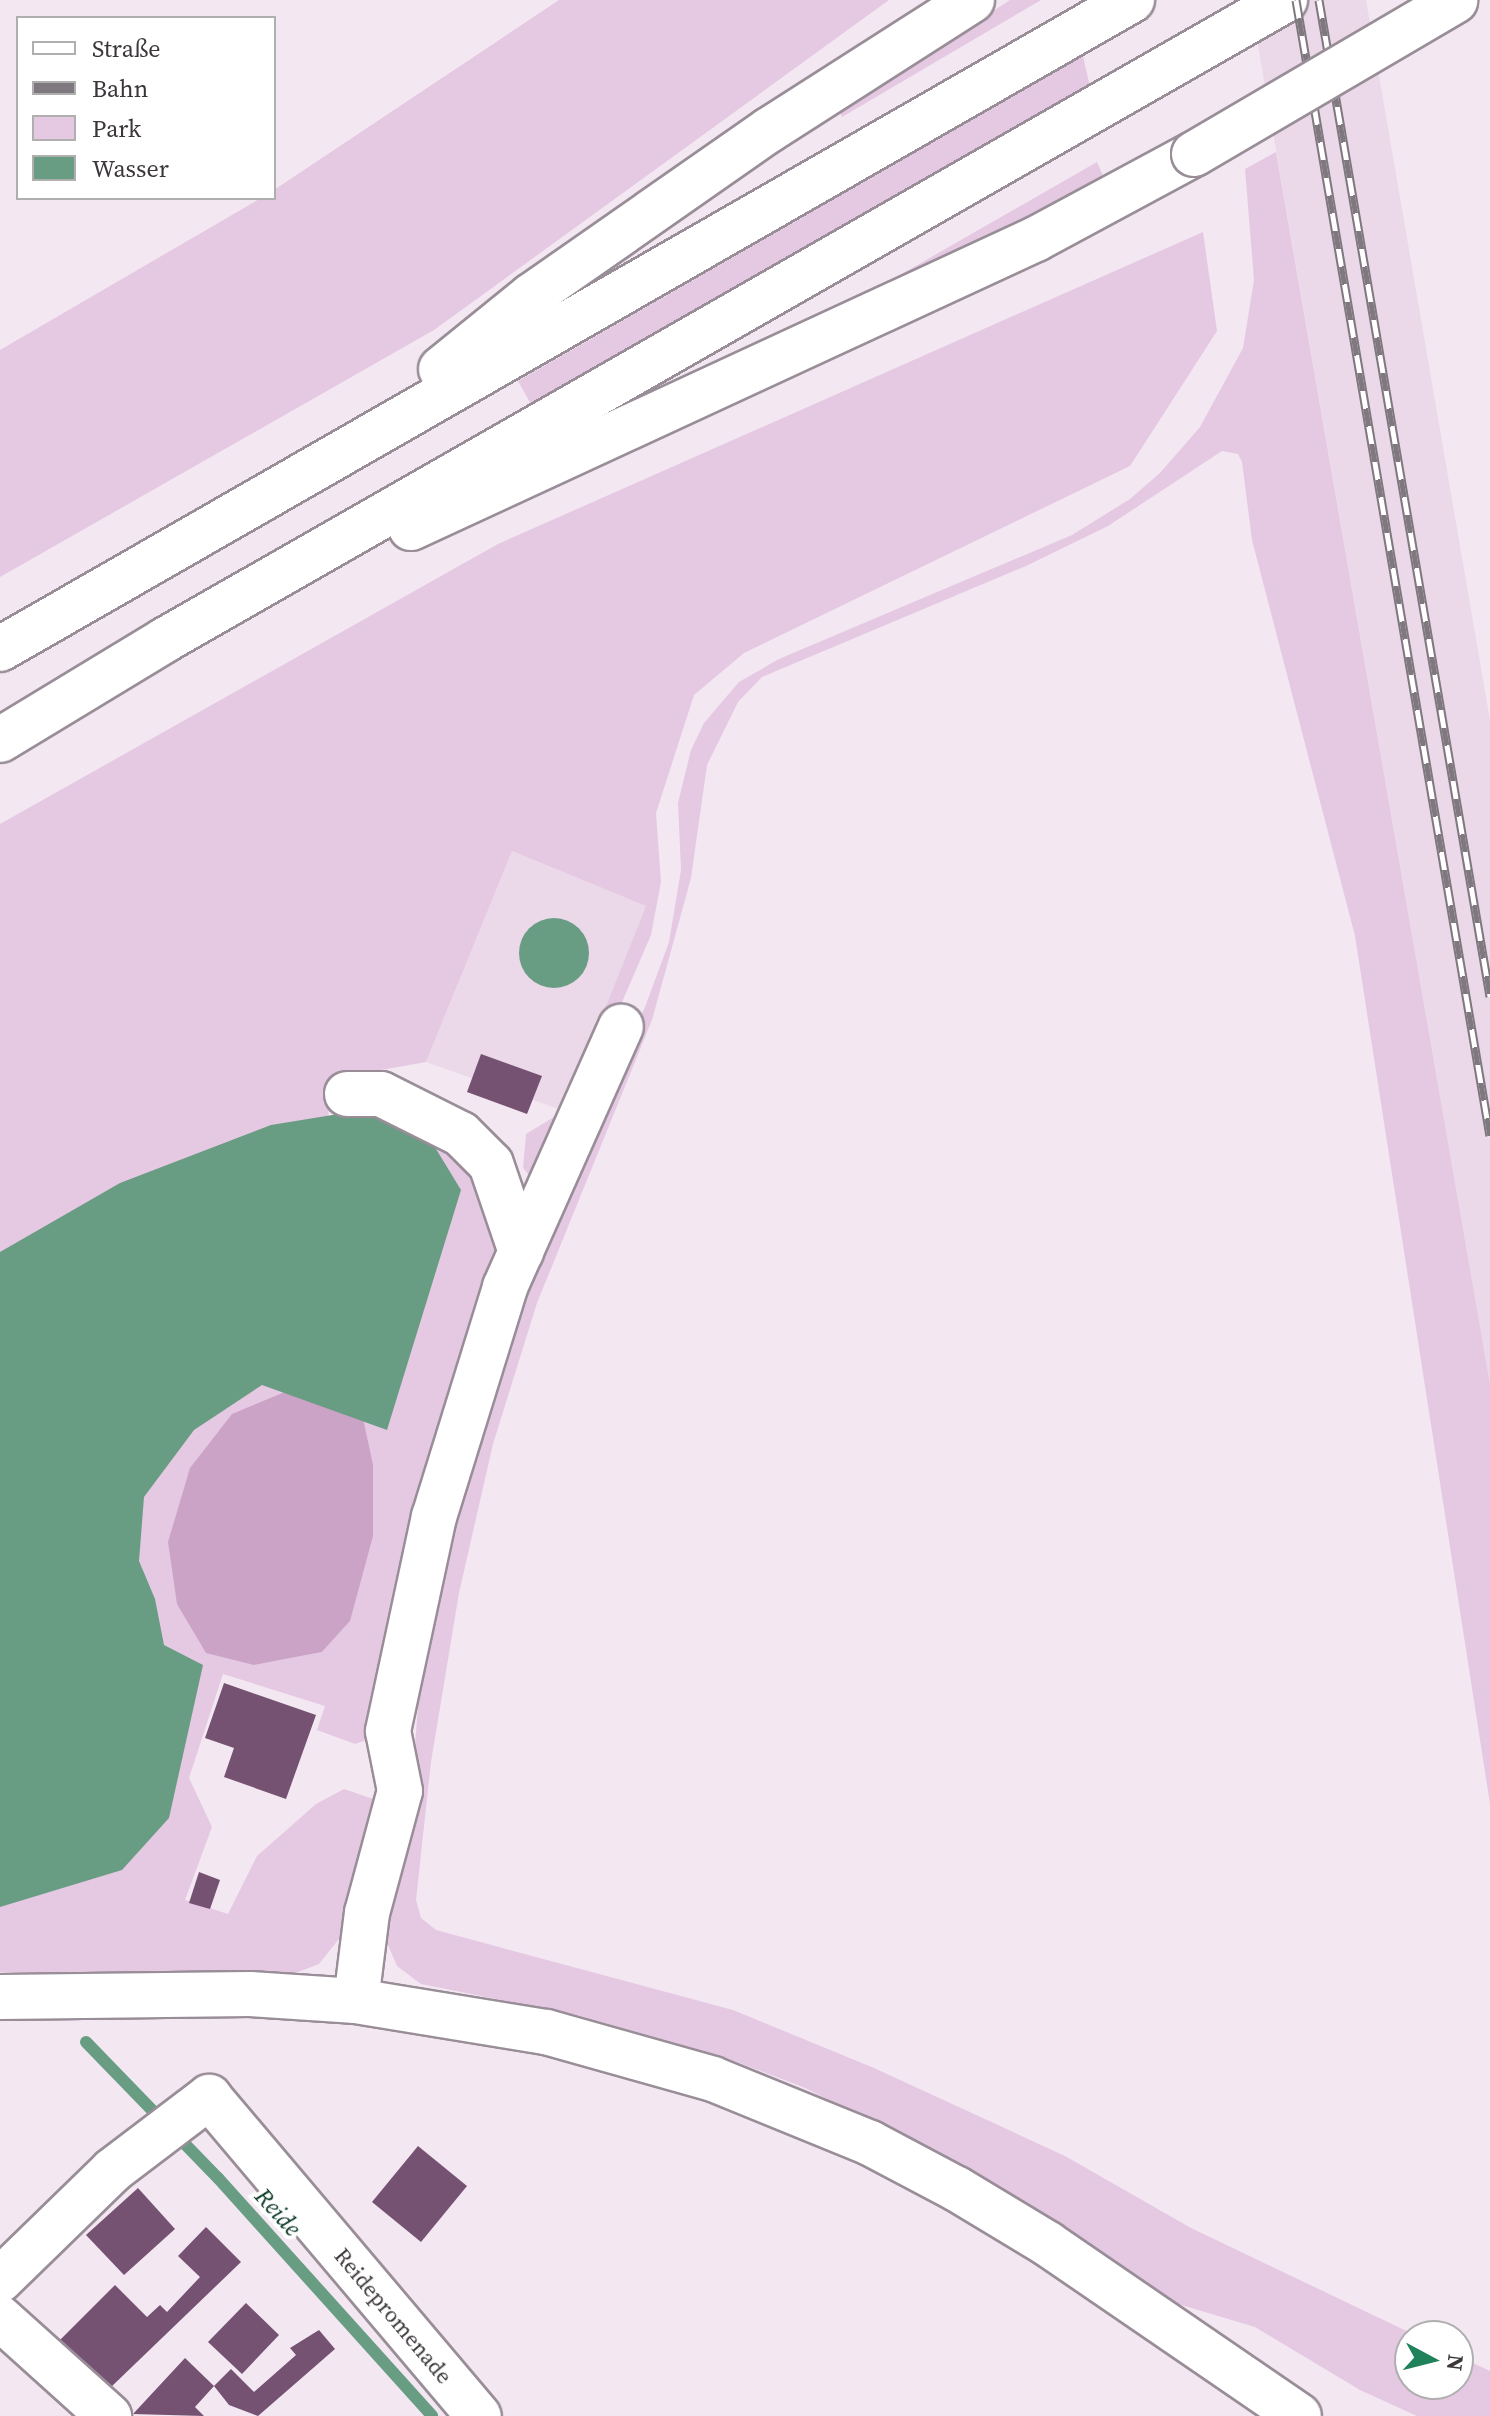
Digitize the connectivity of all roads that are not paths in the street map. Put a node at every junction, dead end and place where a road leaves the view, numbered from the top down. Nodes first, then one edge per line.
1 (972, 0) edge
2 (1132, 0) edge
3 (1285, 0) edge
4 (1456, 1) edge
5 (340, 451) junction
6 (165, 640) junction
7 (0, 649) edge
8 (0, 740) edge
9 (621, 1027) dead end
10 (347, 1094) dead end
11 (521, 1252) junction
12 (0, 1997) edge
13 (356, 2001) junction
14 (0, 2280) edge
15 (0, 2318) edge
16 (109, 2416) edge
17 (479, 2416) edge
18 (1299, 2416) edge

1 - 5 main road
2 - 5 main road
3 - 6 main road
4 - 6 main road, bridge
5 - 7 main road
6 - 8 main road
9 - 11 main road
10 - 11 main road
11 - 13 main road
12 - 13 main road
13 - 18 main road
14 - 17 main road, Reidepromenade
15 - 16 main road

